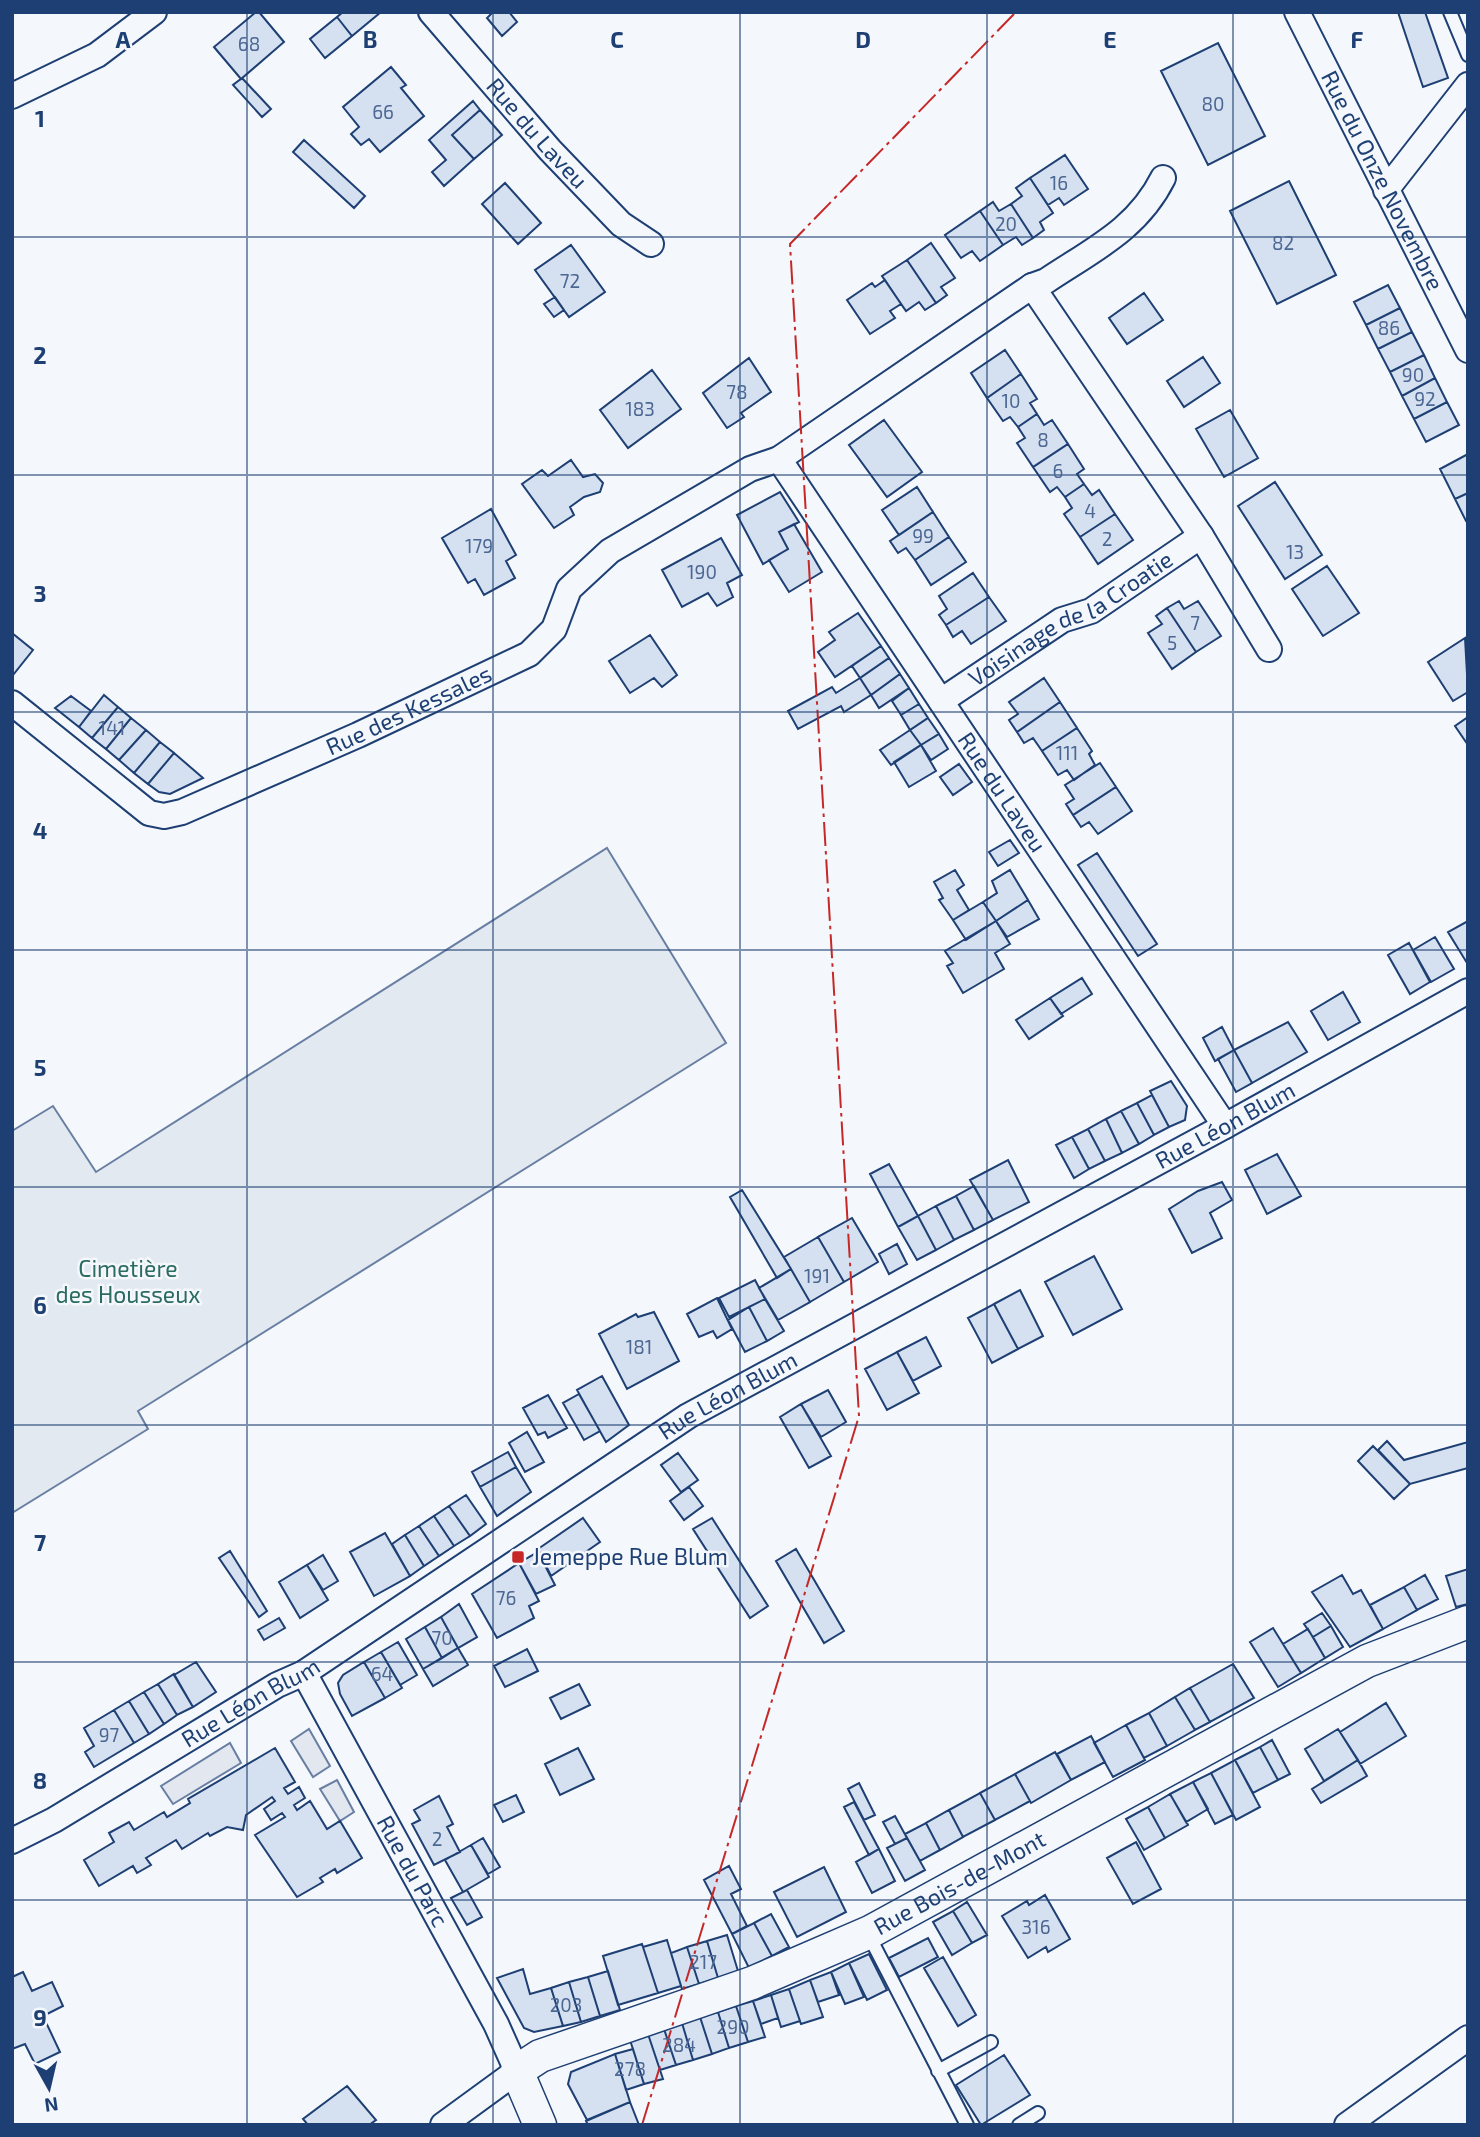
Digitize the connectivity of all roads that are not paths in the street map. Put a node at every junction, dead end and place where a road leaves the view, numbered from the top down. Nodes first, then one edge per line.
1 (154, 12) edge
2 (431, 12) edge
3 (1297, 12) edge
4 (1450, 12) edge
5 (1468, 55) edge
6 (1468, 85) edge
7 (12, 96) edge
8 (1163, 178) dead end
9 (1386, 190) junction
10 (651, 244) dead end
11 (1032, 286) junction
12 (1468, 350) edge
13 (779, 459) junction
14 (1201, 536) junction
15 (1269, 649) dead end
16 (941, 701) junction
17 (12, 703) edge
18 (1468, 990) edge
19 (1225, 1126) junction
20 (1468, 1622) edge
21 (304, 1672) junction
22 (12, 1841) edge
23 (867, 1933) junction
24 (1468, 2038) edge
25 (991, 2042) dead end
26 (517, 2071) junction
27 (937, 2071) junction
28 (1038, 2113) dead end
29 (443, 2125) edge
30 (540, 2125) edge
31 (967, 2125) edge
32 (1019, 2125) edge
33 (1347, 2125) edge

1 - 7 street
2 - 10 street, Rue du Laveu
3 - 9 street, Rue du Onze Novembre
4 - 5 lane
6 - 9 street
8 - 11 street
9 - 12 street, Rue du Onze Novembre
11 - 13 street
11 - 14 street
13 - 16 street, Rue du Laveu
13 - 17 street, Rue des Kessales
14 - 15 street
14 - 16 street, Voisinage de la Croatie
16 - 19 street, Rue du Laveu
18 - 19 street, Rue Léon Blum
19 - 21 street, Rue Léon Blum
20 - 23 street, Rue Bois-de-Mont
21 - 22 street, Rue Léon Blum
21 - 26 street, Rue du Parc
23 - 26 street, Rue Bois-de-Mont
23 - 27 lane
24 - 33 street
25 - 27 lane
26 - 29 street, Rue Bois-de-Mont
26 - 30 street
27 - 31 lane
28 - 32 lane

